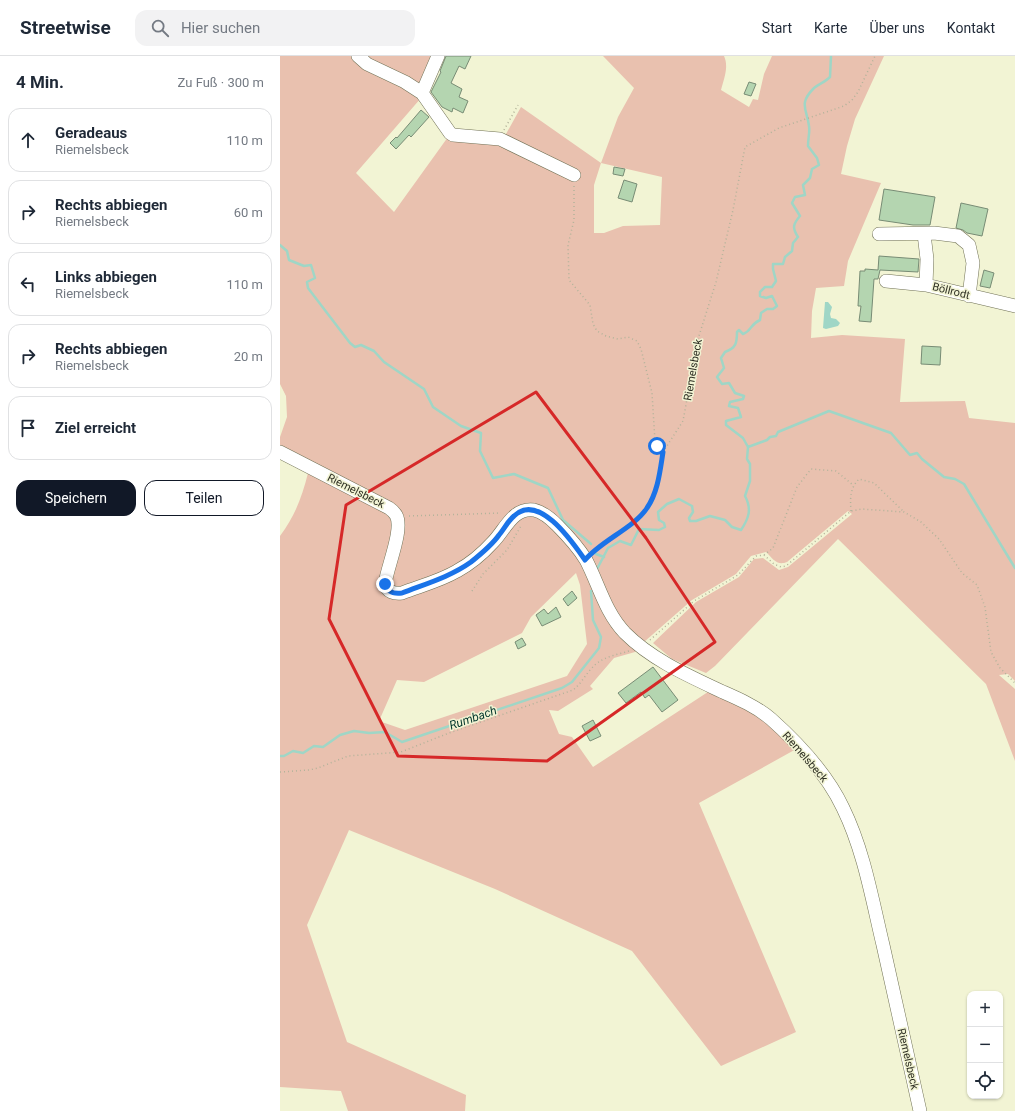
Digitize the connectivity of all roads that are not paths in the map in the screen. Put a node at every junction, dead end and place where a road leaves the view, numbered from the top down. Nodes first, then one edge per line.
1 (358, 56) edge
2 (438, 56) edge
3 (422, 92) junction
4 (574, 175) road end
5 (879, 234) dead end
6 (924, 234) junction
7 (886, 282) dead end
8 (926, 285) junction
9 (969, 296) junction
10 (1015, 306) edge
11 (280, 452) edge
12 (920, 1111) edge

1 - 3 street
2 - 3 street
3 - 4 street
5 - 6 street
6 - 8 street
6 - 9 street
7 - 8 street, Böllrodt
8 - 9 street, Böllrodt
9 - 10 street, Böllrodt
11 - 12 street, Riemelsbeck

